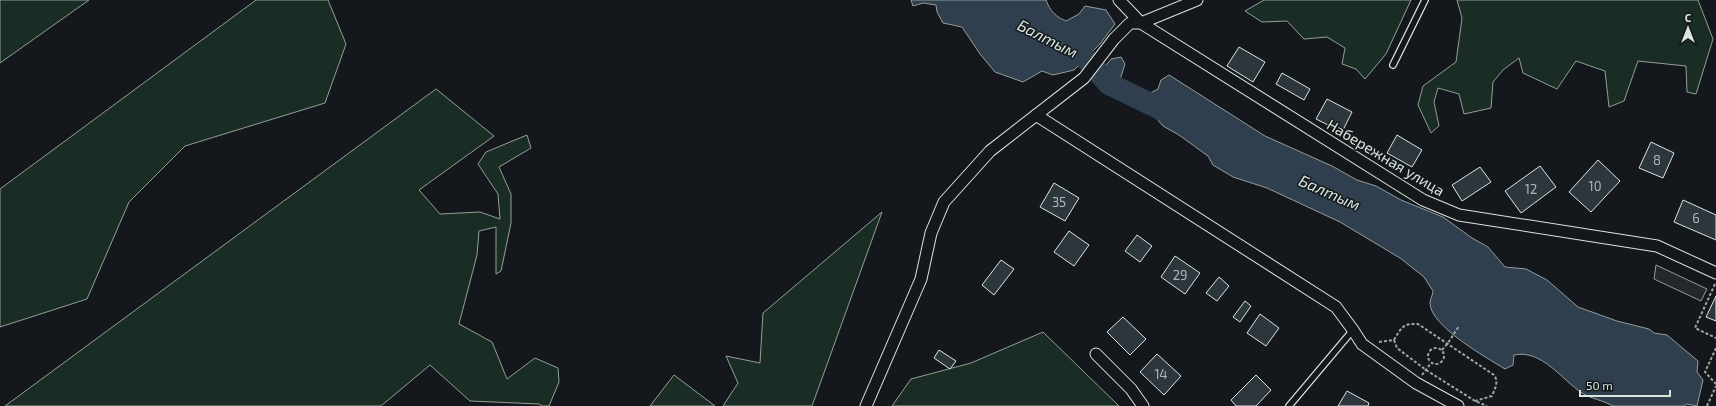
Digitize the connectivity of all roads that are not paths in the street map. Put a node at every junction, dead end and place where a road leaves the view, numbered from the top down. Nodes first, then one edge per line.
1 (1119, 0) edge
2 (1198, 0) edge
3 (1424, 0) edge
4 (1141, 23) junction
5 (1393, 66) dead end
6 (1036, 115) junction
7 (1716, 273) edge
8 (1353, 330) junction
9 (1096, 354) dead end
10 (866, 406) edge
11 (1143, 406) edge
12 (1289, 406) edge
13 (1458, 406) edge

1 - 4 street, Набережная улица
2 - 4 street
3 - 5 lane
4 - 6 street
4 - 7 street, Набережная улица
6 - 8 street
6 - 10 street
8 - 12 lane
8 - 13 street
9 - 11 street

